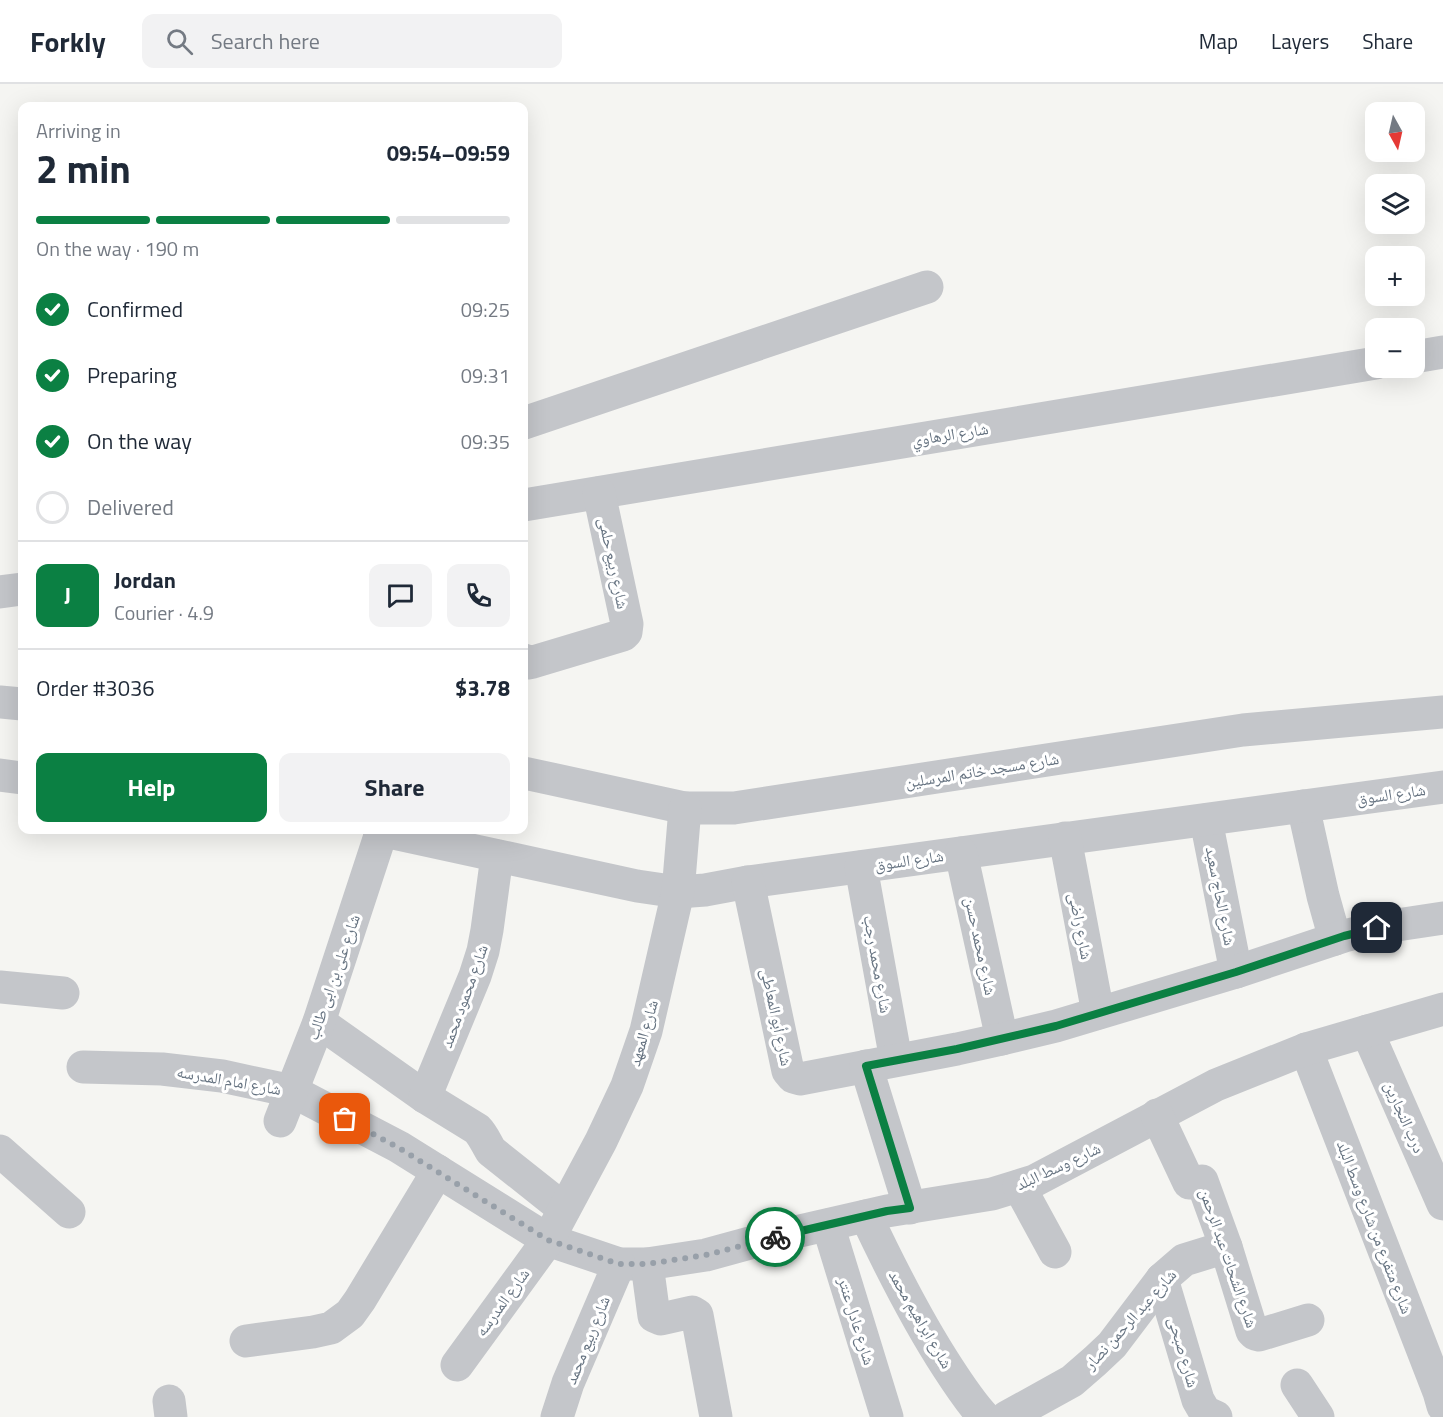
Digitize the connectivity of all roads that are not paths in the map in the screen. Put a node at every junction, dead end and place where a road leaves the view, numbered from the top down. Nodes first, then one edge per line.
1 (927, 287) dead end
2 (1443, 352) edge
3 (1425, 355) edge
4 (1365, 365) edge
5 (528, 422) edge
6 (598, 493) junction
7 (528, 504) edge
8 (18, 590) edge
9 (0, 592) edge
10 (528, 663) edge
11 (0, 702) edge
12 (18, 704) edge
13 (1443, 712) edge
14 (528, 774) edge
15 (0, 776) edge
16 (18, 778) edge
17 (1443, 787) edge
18 (1303, 806) junction
19 (686, 808) junction
20 (1206, 820) junction
21 (379, 834) edge
22 (398, 834) edge
23 (1065, 838) junction
24 (961, 853) junction
25 (497, 856) junction
26 (861, 867) junction
27 (748, 882) junction
28 (678, 892) junction
29 (1443, 918) edge
30 (1335, 939) junction
31 (1236, 972) junction
32 (0, 987) edge
33 (63, 993) dead end
34 (1443, 1009) edge
35 (1098, 1013) junction
36 (319, 1022) junction
37 (1367, 1031) junction
38 (1002, 1039) junction
39 (1306, 1049) junction
40 (881, 1063) junction
41 (83, 1067) dead end
42 (292, 1091) junction
43 (425, 1097) junction
44 (1157, 1115) junction
45 (280, 1121) dead end
46 (0, 1151) edge
47 (438, 1171) junction
48 (1018, 1186) junction
49 (1443, 1204) edge
50 (910, 1208) junction
51 (564, 1209) junction
52 (69, 1212) dead end
53 (866, 1216) junction
54 (828, 1225) junction
55 (548, 1240) junction
56 (1226, 1246) junction
57 (1055, 1252) dead end
58 (633, 1264) junction
59 (1162, 1279) junction
60 (1308, 1320) dead end
61 (246, 1341) dead end
62 (457, 1365) dead end
63 (1297, 1385) dead end
64 (1443, 1406) edge
65 (557, 1417) edge
66 (716, 1417) edge
67 (887, 1417) edge
68 (984, 1417) edge
69 (1007, 1417) edge
70 (1216, 1417) edge
71 (1318, 1417) edge

1 - 5 street
2 - 3 street
4 - 6 street, شارع الرهاوي
6 - 7 street, شارع الرهاوي
6 - 10 street, شارع ربيع حلمى
8 - 9 street
11 - 12 street
13 - 19 street, شارع مسجد خاتم المرسلين
14 - 19 street, شارع مسجد خاتم المرسلين
15 - 16 street
17 - 18 street, شارع السوق
18 - 20 street, شارع السوق
18 - 30 street
19 - 28 street, شارع المعهد
20 - 23 street, شارع السوق
20 - 31 street, شارع الحاج سعيد
21 - 36 street, شارع على بن ابى طالب
22 - 25 street, شارع السوق
23 - 24 street, شارع السوق
23 - 35 street, شارع راضى
24 - 26 street, شارع السوق
24 - 38 street, شارع محمد حسن
25 - 28 street, شارع السوق
25 - 43 street, شارع محمود محمد
26 - 27 street, شارع السوق
26 - 40 street, شارع محمد رجب
27 - 28 street, شارع السوق
27 - 40 street, شارع أبو المعاطى
28 - 51 street, شارع المعهد
29 - 30 street, شارع أبو المعاطى
30 - 31 street, شارع أبو المعاطى
31 - 35 street, شارع أبو المعاطى
32 - 33 street
34 - 37 street, شارع وسط البلد
35 - 38 street, شارع أبو المعاطى
36 - 42 street, شارع على بن ابى طالب
36 - 43 street
37 - 39 street, شارع وسط البلد
37 - 49 street, درب النجارين
38 - 40 street, شارع أبو المعاطى
39 - 44 street, شارع وسط البلد
39 - 64 street, شارع متفرع من شارع وسط البلد
40 - 50 street, شارع محمد رجب
41 - 42 street, شارع امام المدرسه
42 - 45 street, شارع على بن ابى طالب
42 - 47 street, شارع امام المدرسه
43 - 51 street
44 - 48 street, شارع وسط البلد
44 - 56 street, شارع الشحات عبد الرحمن
46 - 52 street
47 - 55 street, شارع امام المدرسه
47 - 61 street
48 - 50 street, شارع وسط البلد
48 - 57 street
50 - 53 street, شارع وسط البلد
51 - 55 street, شارع المعهد
53 - 54 street, شارع وسط البلد
53 - 68 street, شارع ابراهيم محمد
54 - 58 street, شارع وسط البلد
54 - 67 street, شارع عادل عنتر
55 - 58 street, شارع امام المدرسه
55 - 62 street, شارع المدرسه
56 - 59 street, شارع عبد الرحمن نصار
56 - 60 street, شارع الشحات عبد الرحمن
58 - 65 street, شارع ربيع محمد
58 - 66 street
59 - 69 street, شارع عبد الرحمن نصار
59 - 70 street, شارع صبحى
63 - 71 street

